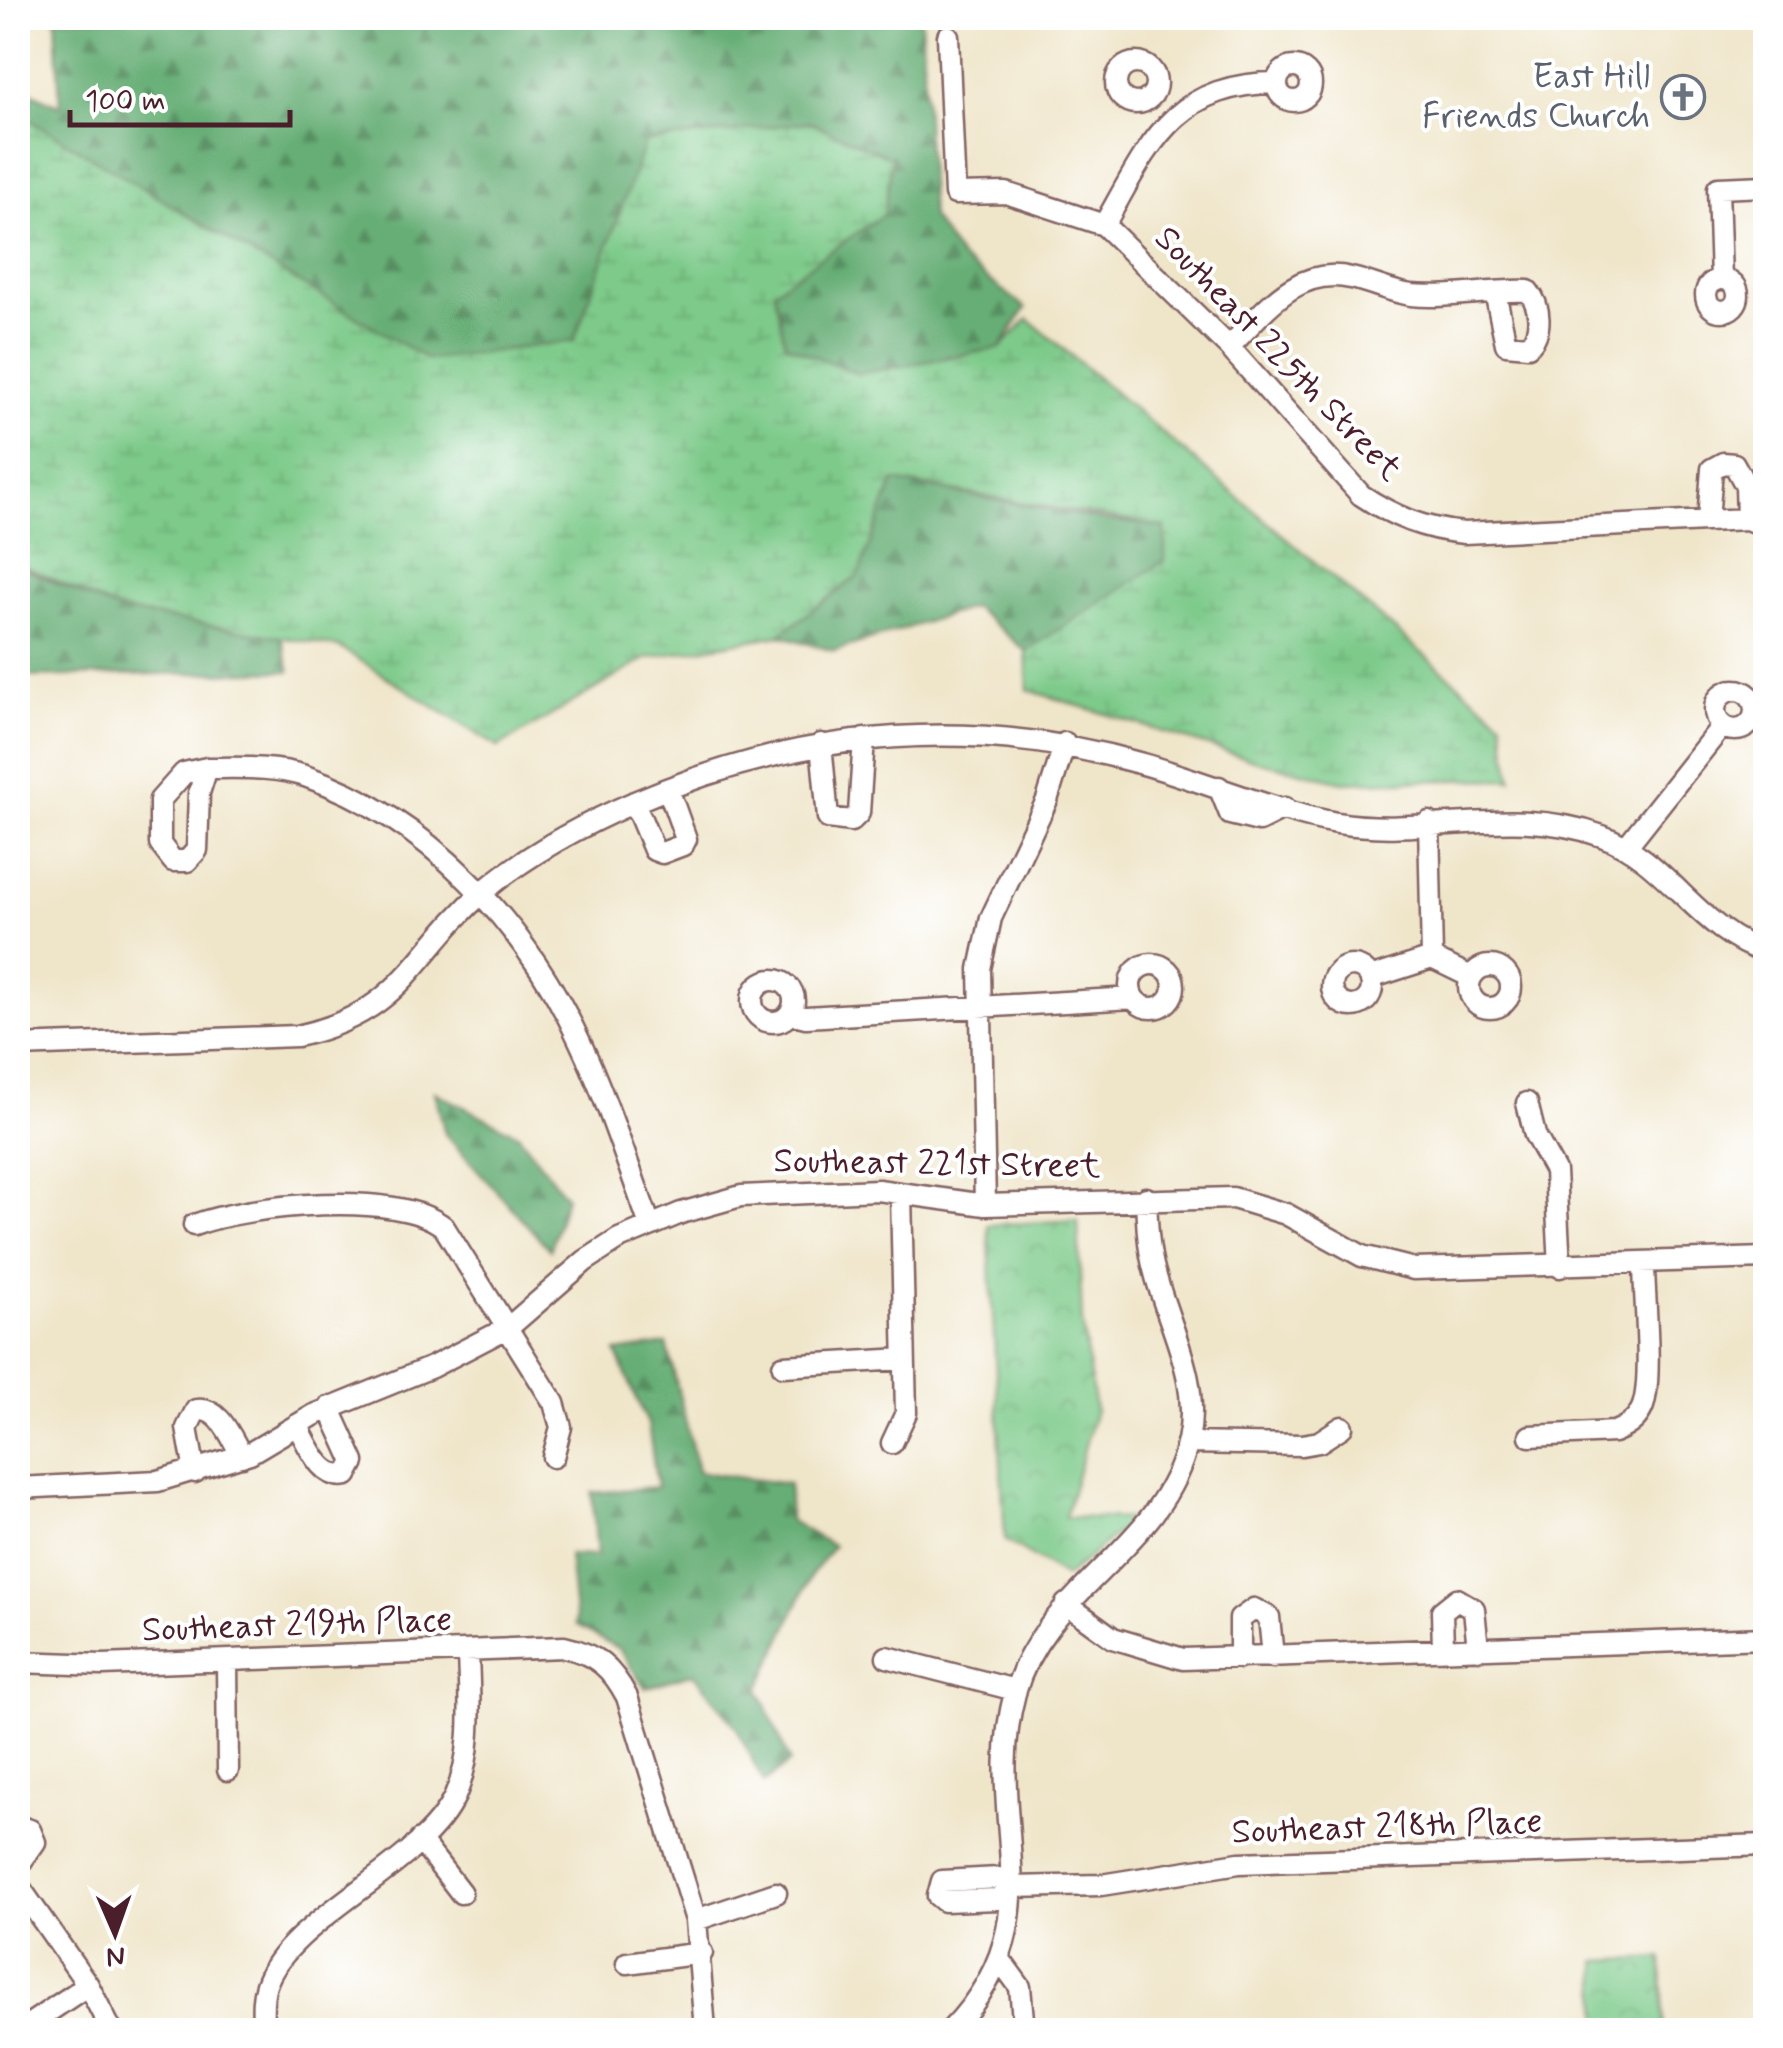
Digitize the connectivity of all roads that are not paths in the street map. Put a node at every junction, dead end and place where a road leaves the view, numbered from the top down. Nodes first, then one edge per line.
1 (948, 36) dead end
2 (1277, 82) dead end
3 (1150, 97) dead end
4 (1169, 119) junction
5 (1766, 186) edge
6 (1104, 225) junction
7 (1722, 279) dead end
8 (1495, 292) dead end
9 (1230, 348) junction
10 (1766, 499) edge
11 (1708, 521) junction
12 (1756, 523) edge
13 (1722, 726) dead end
14 (864, 739) junction
15 (1065, 743) junction
16 (821, 744) junction
17 (207, 768) dead end
18 (668, 788) junction
19 (634, 802) junction
20 (1429, 822) junction
21 (1626, 846) junction
22 (482, 894) junction
23 (1766, 952) edge
24 (1432, 958) junction
25 (1472, 977) dead end
26 (1370, 978) dead end
27 (1133, 998) dead end
28 (980, 1008) junction
29 (790, 1013) dead end
30 (18, 1046) edge
31 (1527, 1103) dead end
32 (901, 1193) junction
33 (1146, 1198) junction
34 (985, 1205) junction
35 (194, 1225) dead end
36 (650, 1225) junction
37 (1766, 1258) edge
38 (1644, 1263) junction
39 (1560, 1267) junction
40 (509, 1327) junction
41 (904, 1360) junction
42 (784, 1366) dead end
43 (329, 1408) junction
44 (297, 1425) junction
45 (1342, 1427) dead end
46 (1530, 1436) dead end
47 (892, 1442) dead end
48 (1188, 1443) junction
49 (242, 1456) junction
50 (553, 1457) dead end
51 (194, 1472) junction
52 (18, 1488) edge
53 (1066, 1604) junction
54 (1766, 1638) edge
55 (1478, 1649) junction
56 (1443, 1650) junction
57 (468, 1651) junction
58 (887, 1657) dead end
59 (1273, 1657) junction
60 (1240, 1658) junction
61 (227, 1661) junction
62 (18, 1662) edge
63 (1015, 1690) junction
64 (228, 1770) dead end
65 (18, 1826) edge
66 (420, 1840) junction
67 (1766, 1845) edge
68 (18, 1866) edge
69 (18, 1885) edge
70 (1012, 1887) junction
71 (461, 1893) dead end
72 (776, 1893) dead end
73 (696, 1920) junction
74 (702, 1954) junction
75 (1000, 1961) junction
76 (626, 1963) dead end
77 (88, 1986) junction
78 (19, 2030) edge
79 (111, 2030) edge
80 (263, 2030) edge
81 (705, 2030) edge
82 (952, 2030) edge
83 (1024, 2030) edge

1 - 6 street
2 - 4 street
3 - 4 street
4 - 6 street
5 - 7 street
6 - 9 street, Southeast 225th Street
8 - 9 street
9 - 11 street, Southeast 225th Street
10 - 12 street
11 - 12 street, Southeast 225th Street
11 - 12 street
13 - 21 street
14 - 15 street
14 - 16 street
14 - 16 street
15 - 20 street
15 - 28 street
16 - 18 street
17 - 22 street
18 - 19 street
18 - 19 street
19 - 22 street
20 - 21 street
20 - 24 street
21 - 23 street
22 - 30 street
22 - 36 street
24 - 25 street
24 - 26 street
27 - 28 street
28 - 29 street
28 - 34 street
31 - 39 street
32 - 34 street, Southeast 221st Street
32 - 36 street, Southeast 221st Street
32 - 41 street
33 - 34 street, Southeast 221st Street
33 - 39 street, Southeast 221st Street
33 - 48 street
35 - 40 street
36 - 40 street, Southeast 221st Street
37 - 38 street, Southeast 221st Street
38 - 39 street, Southeast 221st Street
38 - 46 street
40 - 43 street, Southeast 221st Street
40 - 50 street
41 - 42 street
41 - 47 street
43 - 44 street, Southeast 221st Street
43 - 44 street
44 - 49 street, Southeast 221st Street
45 - 48 street
48 - 53 street
49 - 51 street, Southeast 221st Street
49 - 51 street
51 - 52 street, Southeast 221st Street
53 - 60 street
53 - 63 street
54 - 55 street
55 - 56 street
55 - 56 street
56 - 59 street
57 - 61 street, Southeast 219th Place
57 - 66 street
57 - 73 street, Southeast 219th Place
58 - 63 street
59 - 60 street
59 - 60 street
61 - 62 street, Southeast 219th Place
61 - 64 street
63 - 70 street
65 - 68 street
66 - 71 street
66 - 80 street
67 - 70 street, Southeast 218th Place
69 - 77 street
70 - 75 street
72 - 73 street
73 - 74 street
74 - 76 street
74 - 81 street
75 - 82 street
75 - 83 street
77 - 78 street
77 - 79 street

